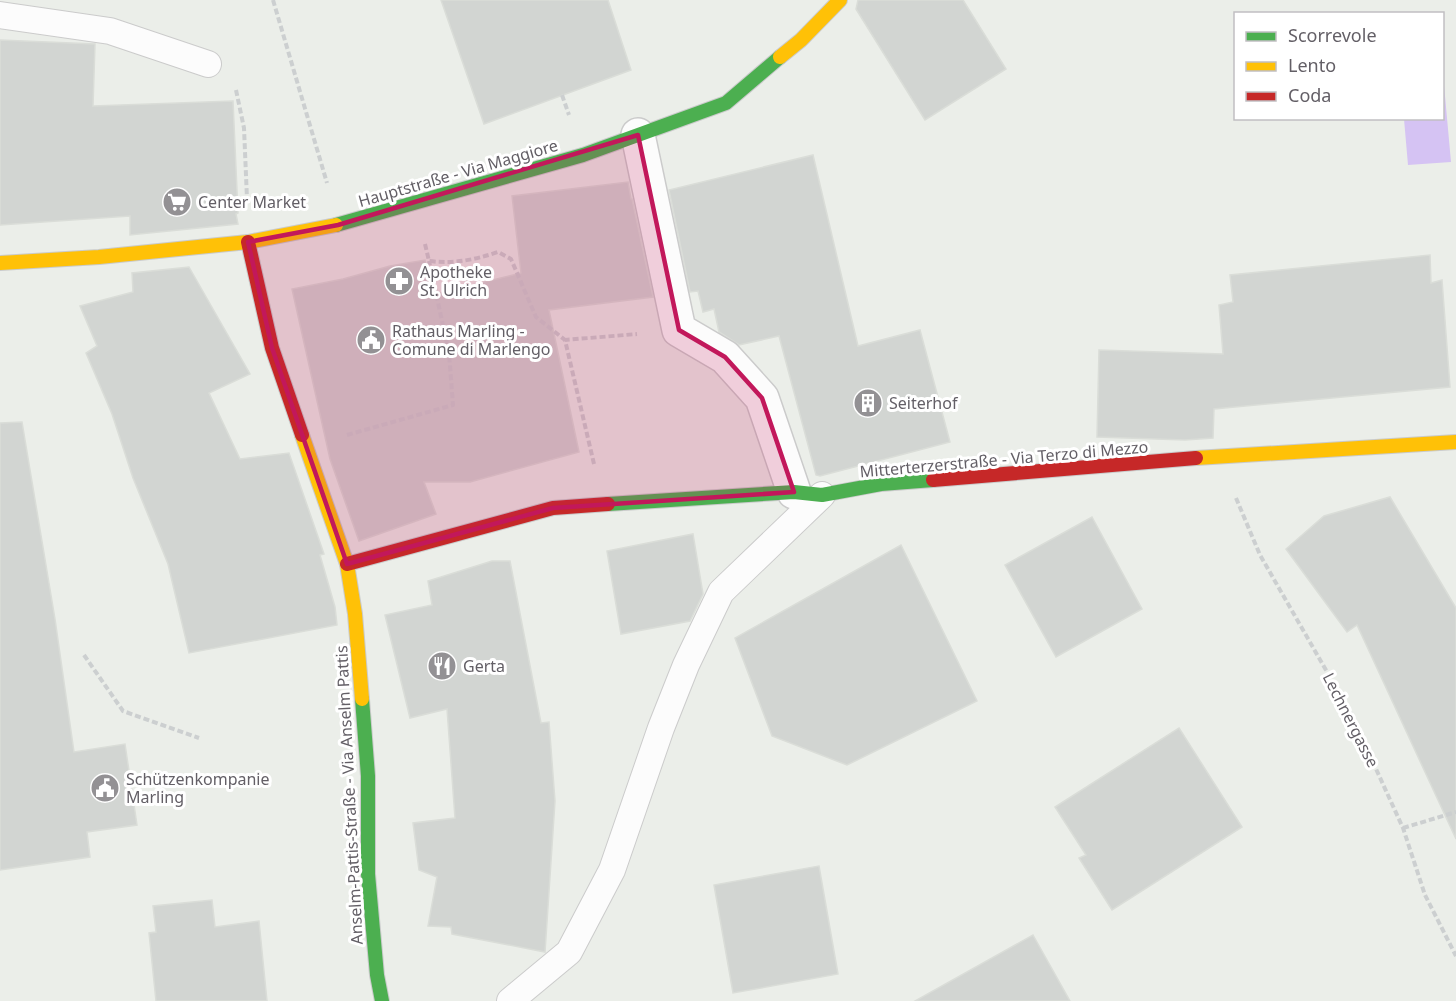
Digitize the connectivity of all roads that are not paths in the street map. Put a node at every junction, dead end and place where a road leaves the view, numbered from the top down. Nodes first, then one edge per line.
1 (840, 0) edge
2 (0, 15) edge
3 (208, 64) road end
4 (638, 135) junction
5 (248, 242) junction
6 (0, 263) edge
7 (1456, 442) edge
8 (808, 494) junction
9 (347, 564) junction
10 (382, 1001) edge
11 (510, 1001) edge

1 - 4 street, Hauptstraße - Via Maggiore
2 - 3 lane
4 - 5 street, Hauptstraße - Via Maggiore
4 - 8 street
5 - 6 street, Hauptstraße - Via Maggiore
5 - 9 street, Anselm-Pattis-Straße - Via Anselm Pattis
7 - 8 street, Mitterterzerstraße - Via Terzo di Mezzo
8 - 9 street, Mitterterzerstraße - Via Terzo di Mezzo
8 - 11 lane
9 - 10 street, Anselm-Pattis-Straße - Via Anselm Pattis

